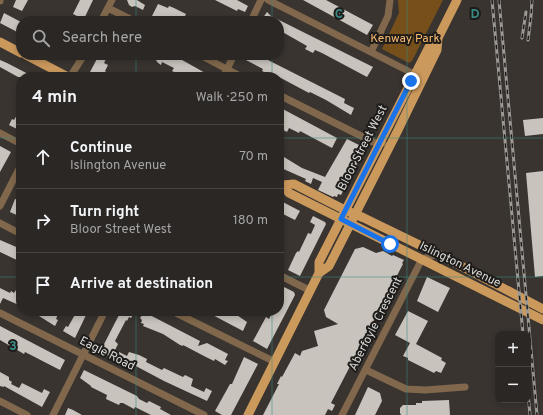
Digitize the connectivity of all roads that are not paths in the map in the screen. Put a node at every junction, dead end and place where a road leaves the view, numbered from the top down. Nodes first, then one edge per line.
1 (112, 0) edge
2 (261, 0) edge
3 (268, 0) edge
4 (390, 0) edge
5 (458, 0) edge
6 (108, 8) junction
7 (104, 16) edge
8 (124, 16) edge
9 (253, 16) edge
10 (0, 42) edge
11 (16, 50) edge
12 (370, 52) junction
13 (36, 60) edge
14 (81, 60) edge
15 (210, 60) edge
16 (232, 60) edge
17 (227, 69) junction
18 (59, 72) edge
19 (72, 72) edge
20 (226, 72) edge
21 (233, 72) edge
22 (419, 76) junction
23 (284, 97) edge
24 (0, 133) edge
25 (393, 140) junction
26 (16, 141) edge
27 (379, 144) junction
28 (16, 175) edge
29 (284, 184) edge
30 (284, 187) edge
31 (0, 206) edge
32 (345, 210) junction
33 (355, 214) junction
34 (341, 219) junction
35 (0, 223) edge
36 (350, 224) junction
37 (16, 231) edge
38 (396, 234) junction
39 (390, 244) junction
40 (438, 254) junction
41 (422, 259) junction
42 (319, 272) junction
43 (284, 278) edge
44 (311, 291) junction
45 (543, 309) edge
46 (0, 313) edge
47 (103, 316) edge
48 (182, 316) edge
49 (543, 320) edge
50 (84, 354) junction
51 (275, 362) junction
52 (366, 370) junction
53 (465, 387) dead end
54 (0, 401) edge
55 (26, 415) edge
56 (53, 415) edge
57 (204, 415) edge
58 (248, 415) edge
59 (342, 415) edge

1 - 6 street
2 - 9 street
3 - 12 street
4 - 12 street
5 - 22 main road, Bloor Street West
6 - 7 street
6 - 8 street
10 - 11 main road
12 - 22 street
13 - 18 main road
14 - 19 street
15 - 17 street
16 - 17 street
17 - 20 street
17 - 21 street
22 - 25 main road, Bloor Street West
22 - 27 main road, Bloor Street West
23 - 27 street
24 - 26 street
25 - 27 street
25 - 33 main road, Bloor Street West
27 - 32 main road, Bloor Street West
28 - 31 street
29 - 32 main road, Islington Avenue
30 - 34 main road, Islington Avenue
32 - 33 main road, Islington Avenue
32 - 34 main road, Bloor Street West
33 - 36 main road, Bloor Street West
33 - 38 main road, Islington Avenue
34 - 36 main road, Islington Avenue
34 - 42 main road, Bloor Street West
35 - 37 street
36 - 39 main road, Islington Avenue
36 - 42 main road, Bloor Street West
38 - 39 main road
38 - 40 main road, Islington Avenue
39 - 41 main road, Islington Avenue
40 - 41 street
40 - 45 main road, Islington Avenue
41 - 49 main road, Islington Avenue
41 - 52 street, Aberfoyle Crescent
42 - 44 main road, Bloor Street West
43 - 44 street
44 - 51 main road, Bloor Street West
46 - 50 street, Eagle Road
47 - 50 street
48 - 51 street
50 - 56 street
50 - 57 street, Eagle Road
51 - 58 main road, Bloor Street West
52 - 53 street
52 - 59 street, Aberfoyle Crescent
54 - 55 street

